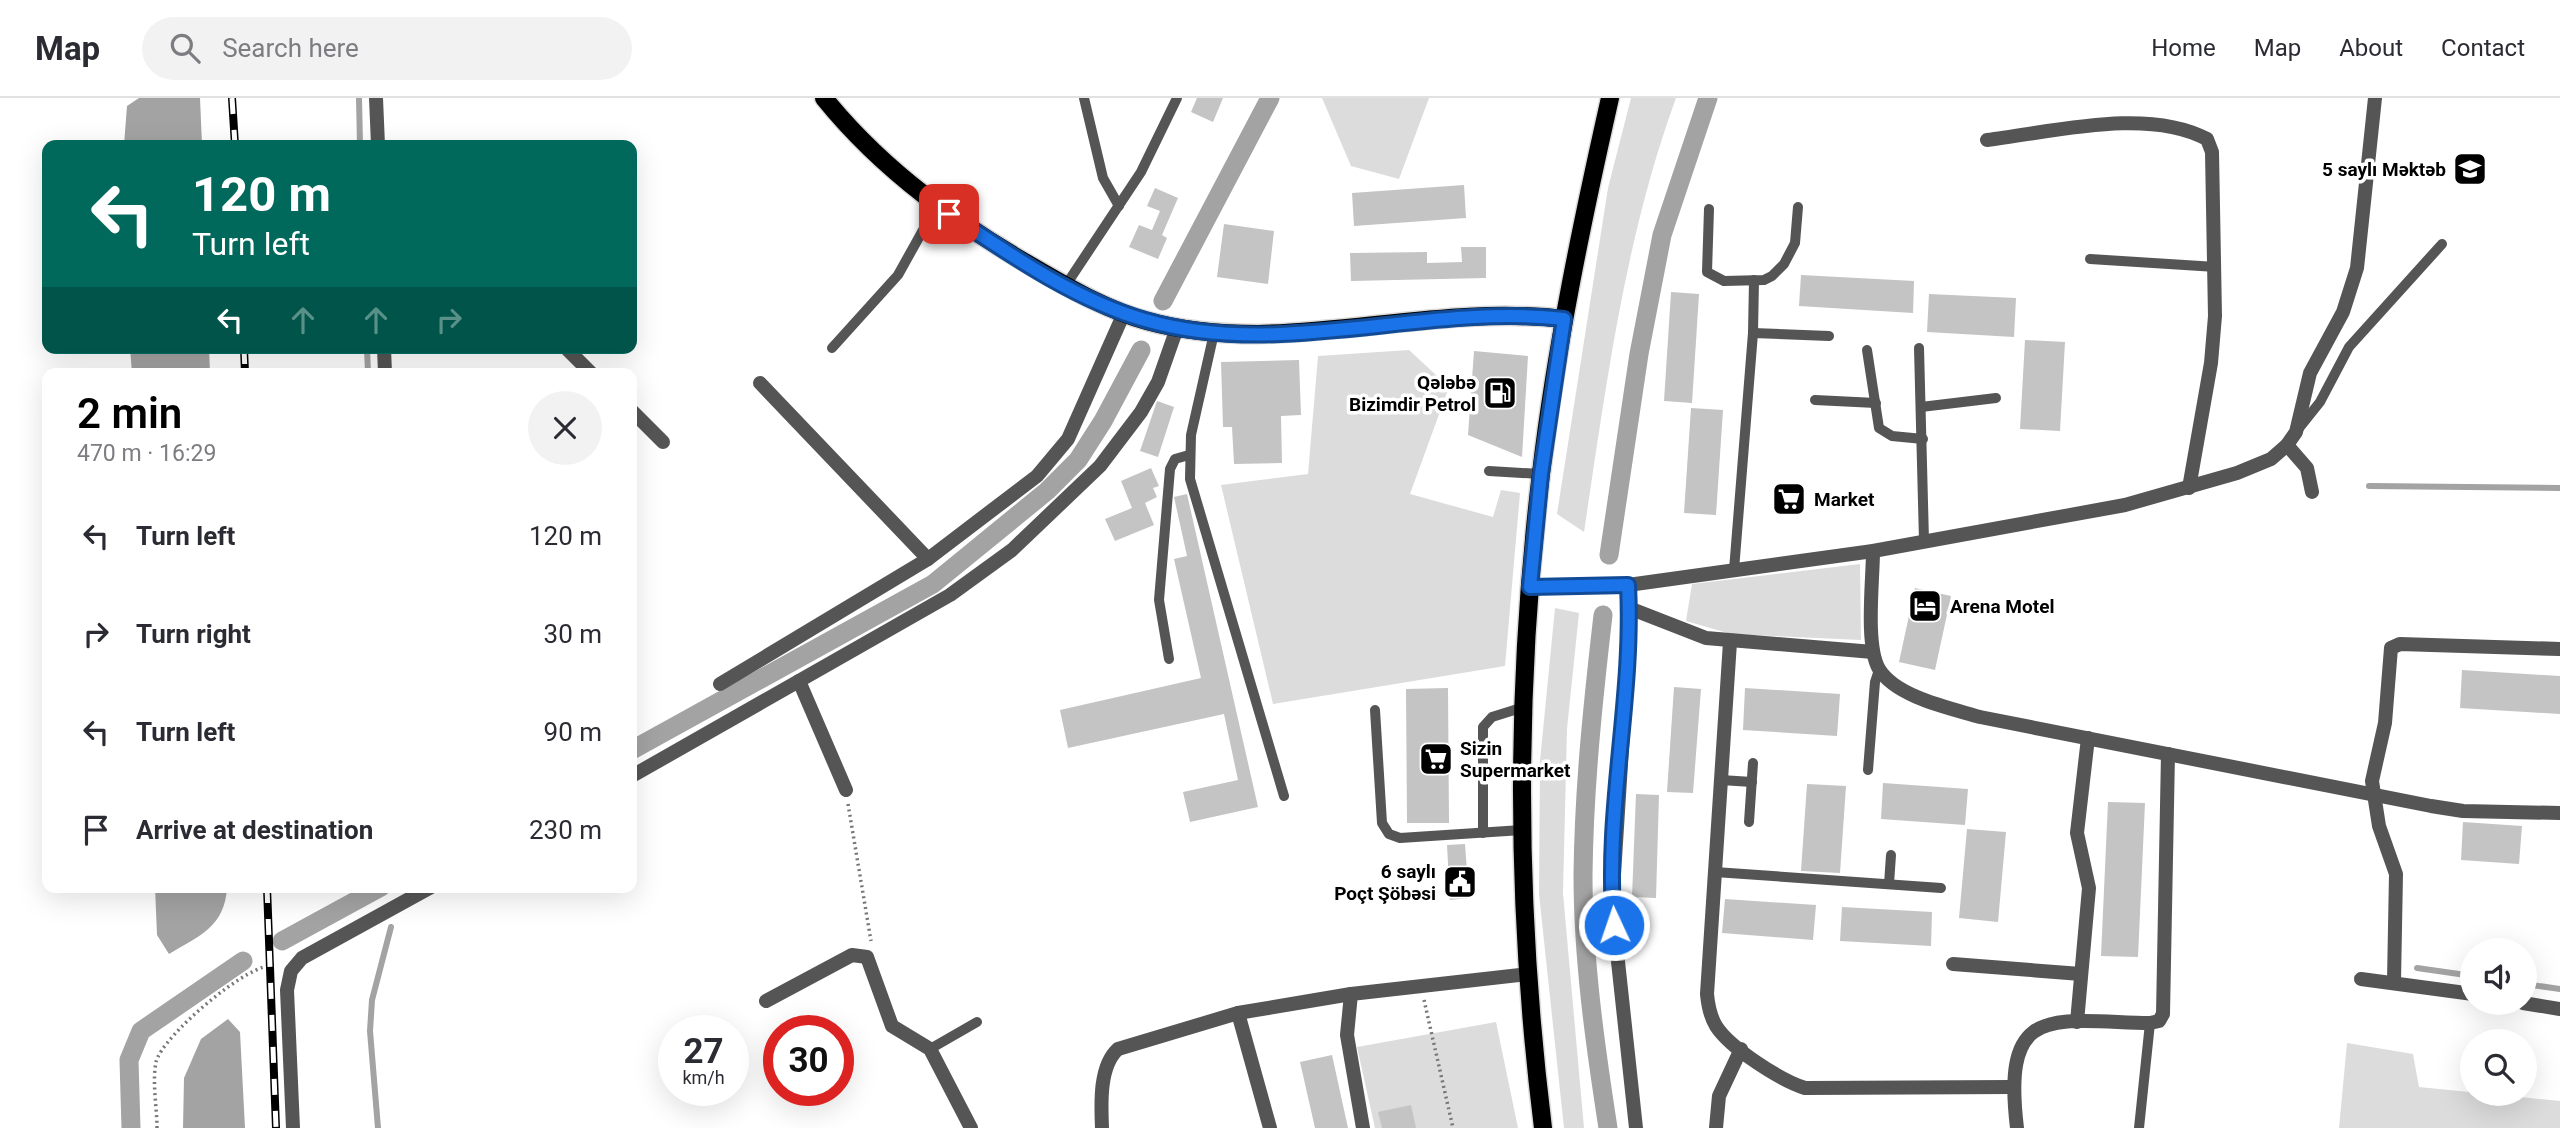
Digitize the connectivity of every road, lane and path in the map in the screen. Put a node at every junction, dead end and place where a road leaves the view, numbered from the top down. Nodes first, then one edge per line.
1 (376, 98) edge
2 (824, 98) edge
3 (1084, 98) edge
4 (1177, 98) edge
5 (1611, 98) edge
6 (2375, 98) edge
7 (378, 140) edge
8 (1987, 140) dead end
9 (937, 205) junction
10 (1119, 206) junction
11 (1798, 207) dead end
12 (1709, 209) dead end
13 (2442, 244) dead end
14 (2090, 259) dead end
15 (2216, 267) junction
16 (1754, 281) junction
17 (1066, 285) junction
18 (1124, 313) junction
19 (1564, 319) junction
20 (1177, 328) junction
21 (1214, 332) junction
22 (1753, 333) junction
23 (1829, 336) dead end
24 (832, 348) dead end
25 (1919, 348) dead end
26 (1867, 350) dead end
27 (572, 354) edge
28 (586, 368) edge
29 (760, 383) dead end
30 (1996, 398) dead end
31 (1815, 400) dead end
32 (1876, 403) junction
33 (1922, 407) junction
34 (637, 416) edge
35 (2296, 432) junction
36 (1923, 439) junction
37 (663, 442) dead end
38 (2287, 445) junction
39 (1189, 455) junction
40 (1489, 471) dead end
41 (1541, 474) junction
42 (2189, 488) junction
43 (2312, 492) dead end
44 (1924, 541) junction
45 (1873, 551) junction
46 (928, 559) junction
47 (1734, 570) junction
48 (1628, 585) junction
49 (1530, 587) junction
50 (1629, 608) junction
51 (1730, 642) junction
52 (2560, 649) edge
53 (1873, 652) junction
54 (1169, 659) dead end
55 (1880, 670) junction
56 (800, 681) junction
57 (720, 684) dead end
58 (1524, 707) junction
59 (1376, 710) dead end
60 (2088, 738) junction
61 (2168, 754) junction
62 (1753, 763) dead end
63 (1868, 770) dead end
64 (637, 773) edge
65 (1721, 779) junction
66 (1752, 782) junction
67 (846, 790) joint
68 (2372, 795) junction
69 (1284, 796) dead end
70 (2560, 813) edge
71 (1749, 822) dead end
72 (1522, 830) junction
73 (1483, 833) junction
74 (1891, 855) dead end
75 (1715, 872) junction
76 (1889, 884) junction
77 (1941, 888) dead end
78 (420, 893) edge
79 (867, 957) junction
80 (1953, 964) dead end
81 (291, 971) junction
82 (1528, 974) junction
83 (2081, 974) junction
84 (2361, 979) dead end
85 (2394, 981) junction
86 (1421, 986) junction
87 (2460, 992) edge
88 (1351, 994) junction
89 (766, 1000) dead end
90 (2537, 1005) edge
91 (2560, 1009) edge
92 (1238, 1013) junction
93 (977, 1022) dead end
94 (2077, 1022) junction
95 (2150, 1023) junction
96 (930, 1049) junction
97 (1741, 1049) junction
98 (2012, 1087) junction
99 (1101, 1127) edge
100 (157, 1128) edge
101 (293, 1128) edge
102 (971, 1128) edge
103 (1270, 1128) edge
104 (1363, 1128) edge
105 (1453, 1128) edge
106 (1543, 1128) edge
107 (1636, 1128) edge
108 (1716, 1128) edge
109 (2017, 1128) edge
110 (2140, 1128) edge

1 - 7 street
2 - 9 main road
3 - 10 lane
4 - 10 lane
5 - 19 main road
6 - 35 street
8 - 15 street
9 - 17 main road
9 - 24 lane
10 - 17 lane
11 - 16 lane
12 - 16 lane
13 - 35 lane
14 - 15 lane
15 - 42 street
16 - 22 lane
17 - 18 main road
18 - 20 main road
18 - 46 street
19 - 21 main road
19 - 41 main road
20 - 21 main road
20 - 56 street
21 - 39 lane
22 - 23 lane
22 - 47 lane
25 - 33 lane
26 - 32 lane
27 - 28 street
29 - 46 street
30 - 33 lane
31 - 32 lane
32 - 36 lane
33 - 36 lane
34 - 37 street
35 - 38 street
36 - 44 lane
38 - 42 street
38 - 43 street
39 - 54 lane
39 - 69 lane
40 - 41 lane
41 - 49 main road
42 - 44 street
44 - 45 street
45 - 47 street
45 - 53 street
46 - 57 street
47 - 48 street
48 - 49 street
48 - 50 street
49 - 58 main road
50 - 51 street
50 - 107 street
51 - 53 street
51 - 65 street
52 - 68 street
53 - 55 street
55 - 60 street
55 - 63 lane
56 - 64 street
56 - 67 street
58 - 72 main road
58 - 73 lane
59 - 73 lane
60 - 61 street
60 - 83 street
61 - 68 street
61 - 95 street
62 - 66 lane
65 - 66 lane
65 - 75 street
66 - 71 lane
67 - 79 path
68 - 70 street
68 - 85 street
72 - 73 lane
72 - 82 main road
74 - 76 lane
75 - 76 lane
75 - 97 street
76 - 77 lane
78 - 81 street
79 - 89 street
79 - 96 street
80 - 83 street
81 - 100 path
81 - 101 street
82 - 86 street
82 - 106 main road
83 - 94 street
84 - 85 street
85 - 87 street
86 - 88 street
86 - 105 path
88 - 92 street
88 - 104 street
90 - 91 street
92 - 99 street
92 - 103 street
93 - 96 lane
94 - 95 street
94 - 98 street
95 - 110 lane
96 - 102 street
97 - 98 street
97 - 108 street
98 - 109 street

